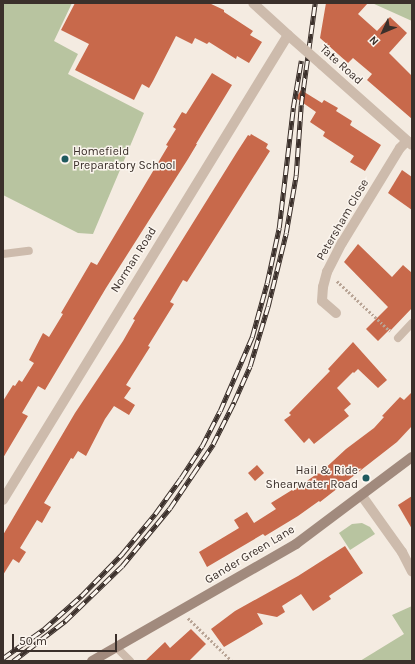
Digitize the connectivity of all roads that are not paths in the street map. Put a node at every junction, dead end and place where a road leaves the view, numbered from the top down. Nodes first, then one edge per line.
1 (253, 3) edge
2 (288, 35) junction
3 (409, 143) edge
4 (29, 252) dead end
5 (3, 254) edge
6 (336, 313) dead end
7 (412, 323) edge
8 (398, 338) road end
9 (412, 457) edge
10 (362, 496) junction
11 (3, 500) edge
12 (412, 572) edge
13 (116, 647) junction
14 (92, 661) edge
15 (130, 661) edge

1 - 2 street, Tate Road
2 - 3 street, Tate Road, bridge
2 - 11 street, Norman Road
3 - 6 street, Petersham Close
4 - 5 lane
7 - 8 lane
9 - 10 street, Gander Green Lane
10 - 12 street
10 - 13 street, Gander Green Lane
13 - 14 street, Gander Green Lane
13 - 15 lane

